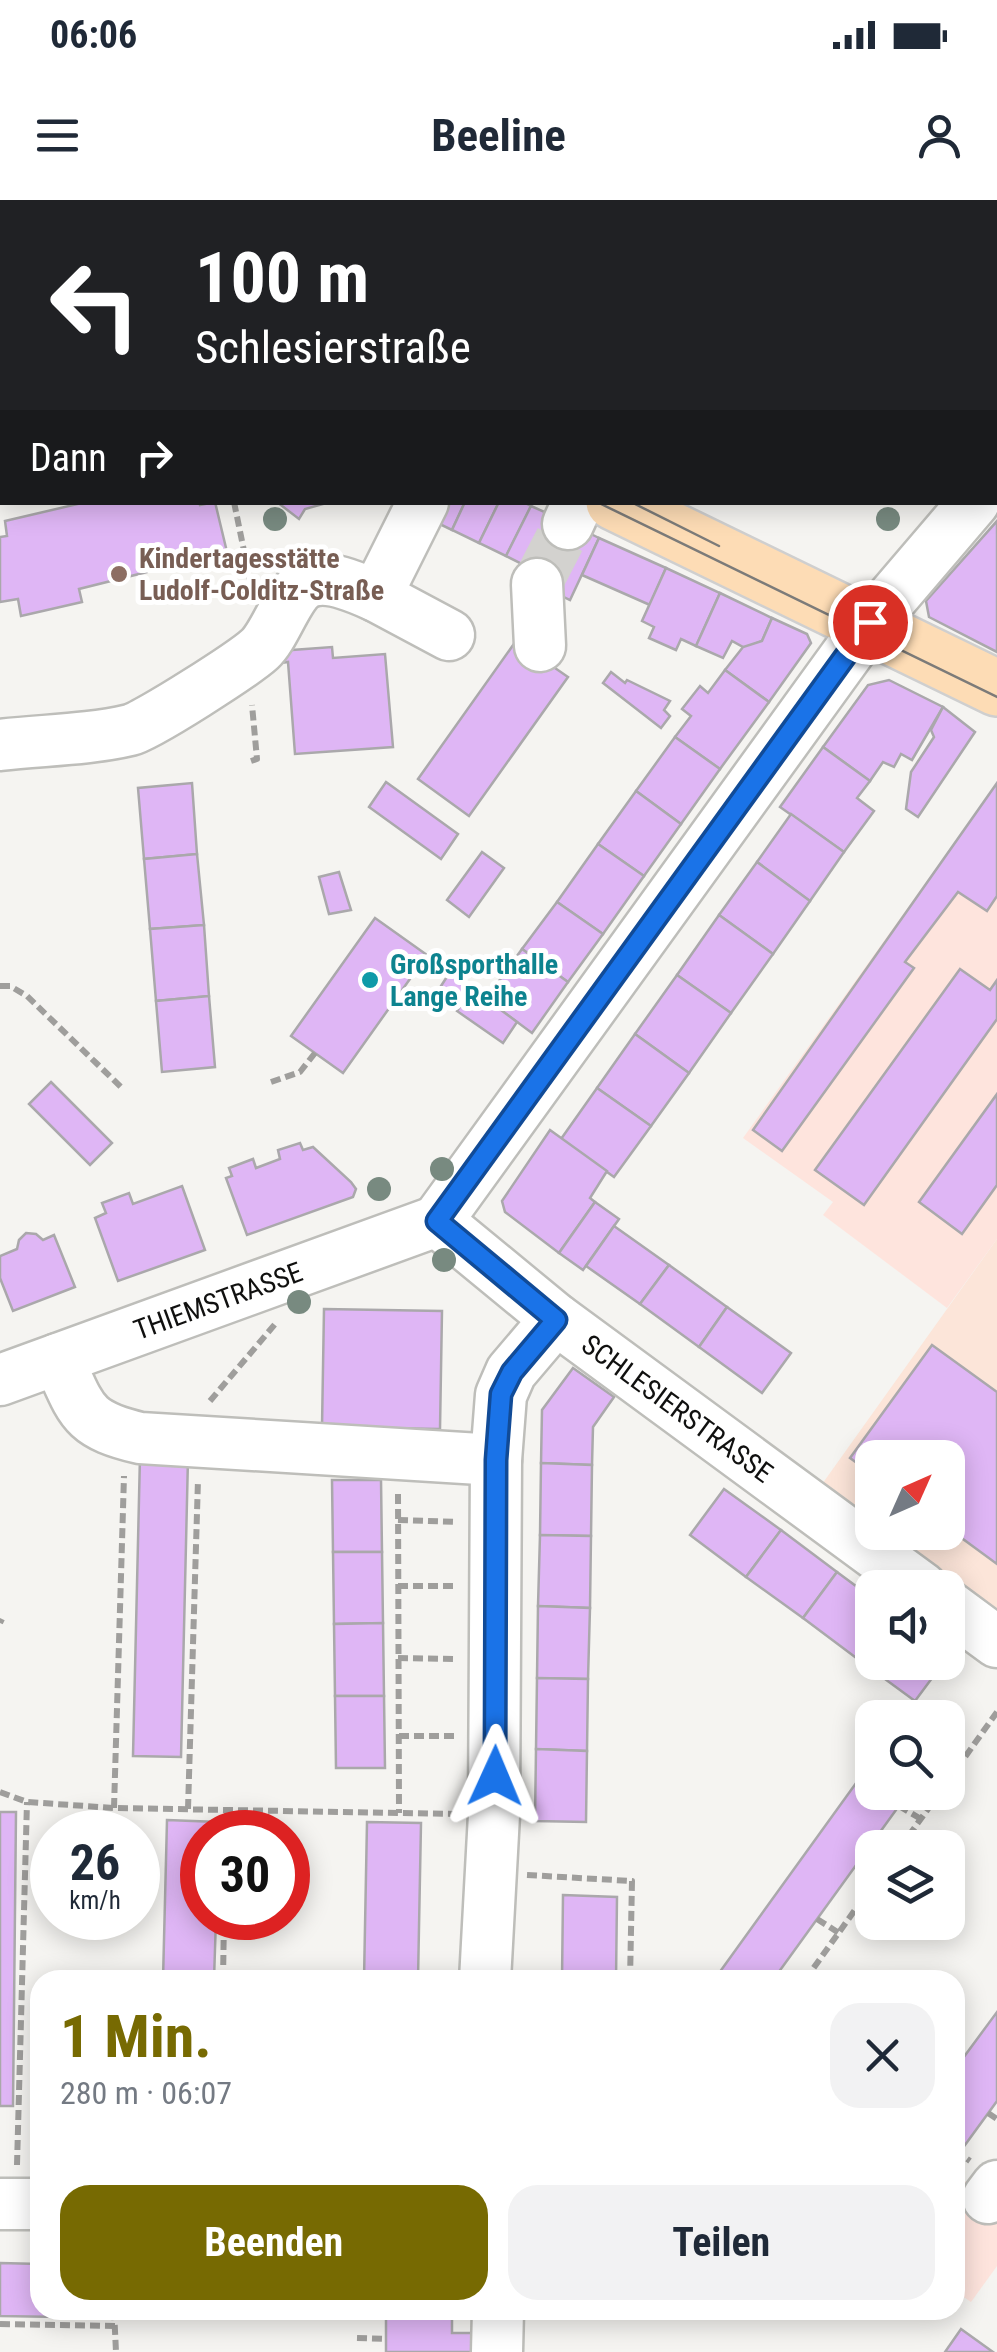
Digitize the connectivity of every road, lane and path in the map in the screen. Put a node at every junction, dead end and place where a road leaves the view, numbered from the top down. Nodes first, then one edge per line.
1 (235, 505) edge
2 (422, 505) edge
3 (971, 505) edge
4 (587, 510) edge
5 (538, 584) tunnel mouth
6 (376, 596) junction
7 (867, 626) junction
8 (449, 634) dead end
9 (540, 646) dead end
10 (253, 676) junction
11 (997, 688) edge
12 (0, 745) edge
13 (250, 760) dead end
14 (0, 986) edge
15 (315, 1054) dead end
16 (271, 1082) dead end
17 (123, 1089) dead end
18 (437, 1221) junction
19 (556, 1320) junction
20 (276, 1322) dead end
21 (58, 1359) junction
22 (0, 1380) edge
23 (125, 1434) junction
24 (199, 1443) junction
25 (381, 1453) junction
26 (496, 1460) junction
27 (186, 1493) dead end
28 (198, 1493) junction
29 (398, 1520) junction
30 (496, 1523) junction
31 (196, 1560) junction
32 (185, 1561) dead end
33 (897, 1570) edge
34 (398, 1586) junction
35 (498, 1586) junction
36 (965, 1618) edge
37 (184, 1630) dead end
38 (194, 1631) junction
39 (997, 1642) edge
40 (398, 1658) junction
41 (497, 1660) junction
42 (182, 1703) dead end
43 (192, 1704) junction
44 (997, 1712) edge
45 (398, 1736) junction
46 (496, 1736) junction
47 (965, 1757) edge
48 (0, 1792) edge
49 (28, 1802) junction
50 (114, 1808) junction
51 (188, 1809) junction
52 (227, 1810) edge
53 (906, 1810) edge
54 (927, 1810) edge
55 (310, 1811) edge
56 (399, 1812) junction
57 (494, 1815) junction
58 (921, 1819) junction
59 (913, 1830) edge
60 (16, 1851) dead end
61 (26, 1852) junction
62 (491, 1874) junction
63 (855, 1911) edge
64 (817, 1919) dead end
65 (839, 1934) junction
66 (224, 1940) edge
67 (223, 1970) edge
68 (486, 1970) edge
69 (630, 1970) edge
70 (812, 1970) edge
71 (988, 2113) dead end
72 (997, 2119) edge
73 (19, 2204) edge
74 (115, 2320) edge
75 (498, 2320) edge
76 (0, 2324) edge
77 (115, 2326) junction
78 (357, 2338) dead end
79 (386, 2339) dead end
80 (116, 2352) edge
81 (497, 2352) edge

1 - 10 path
2 - 6 street
3 - 7 street
4 - 7 main road
5 - 9 street
6 - 8 street
6 - 10 street
7 - 11 main road
7 - 18 street
10 - 12 street
10 - 13 path
14 - 17 path
15 - 16 path
18 - 19 street, SCHLESIERSTRASSE
18 - 21 street, THIEMSTRASSE
19 - 26 street
19 - 33 street, SCHLESIERSTRASSE
20 - 24 path
21 - 22 street, THIEMSTRASSE
21 - 23 street
23 - 24 street
23 - 50 path
24 - 25 street
24 - 28 path
25 - 26 street
25 - 29 path
26 - 30 street
27 - 28 path
28 - 31 path
29 - 30 path
29 - 34 path
30 - 35 street
31 - 32 path
31 - 38 path
34 - 35 path
34 - 40 path
35 - 41 street
36 - 39 street
37 - 38 path
38 - 43 path
40 - 41 path
40 - 45 path
41 - 46 street
42 - 43 path
43 - 51 path
44 - 47 path
45 - 46 path
45 - 56 path
46 - 57 street
48 - 49 path
49 - 50 path
49 - 61 path
50 - 51 path
51 - 52 path
53 - 58 path
54 - 58 path
55 - 56 path
56 - 57 path
57 - 62 street
58 - 59 path
60 - 61 path
61 - 73 path
62 - 68 street
62 - 69 path
63 - 65 path
64 - 65 path
65 - 70 path
66 - 67 path
71 - 72 path
74 - 77 path
75 - 81 street
76 - 77 path
77 - 80 path
78 - 79 path

